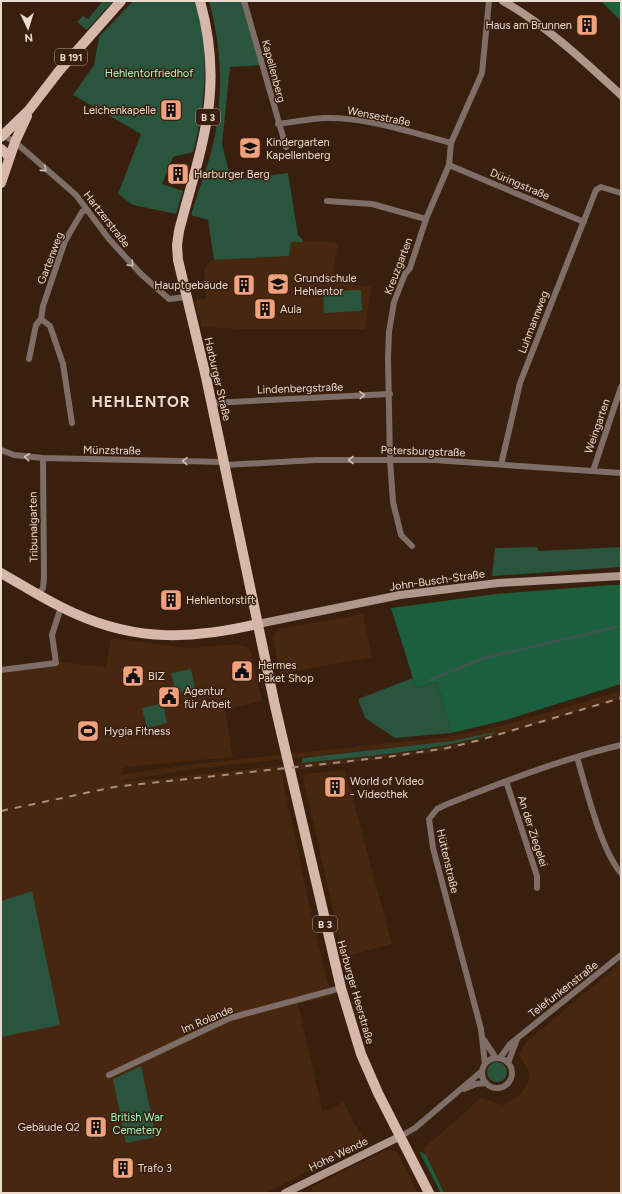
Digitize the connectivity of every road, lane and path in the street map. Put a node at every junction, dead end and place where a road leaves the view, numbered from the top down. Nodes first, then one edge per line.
1 (121, 1) edge
2 (200, 1) edge
3 (244, 1) edge
4 (489, 1) edge
5 (503, 1) edge
6 (621, 95) edge
7 (29, 110) junction
8 (278, 124) junction
9 (2, 135) edge
10 (15, 142) junction
11 (451, 143) junction
12 (286, 146) dead end
13 (1, 149) edge
14 (9, 159) junction
15 (449, 165) junction
16 (1, 183) edge
17 (621, 192) edge
18 (327, 201) dead end
19 (86, 209) junction
20 (426, 219) junction
21 (584, 222) junction
22 (186, 297) junction
23 (41, 319) junction
24 (29, 359) dead end
25 (621, 387) edge
26 (390, 394) junction
27 (211, 403) junction
28 (72, 423) dead end
29 (1, 450) edge
30 (43, 458) junction
31 (390, 460) junction
32 (224, 463) junction
33 (500, 465) junction
34 (593, 471) junction
35 (621, 473) edge
36 (412, 546) dead end
37 (1, 573) edge
38 (621, 576) edge
39 (38, 595) junction
40 (61, 607) junction
41 (258, 624) junction
42 (1, 670) edge
43 (621, 745) edge
44 (577, 757) junction
45 (288, 762) joint
46 (506, 781) junction
47 (621, 873) edge
48 (537, 888) dead end
49 (621, 955) edge
50 (341, 988) junction
51 (483, 1038) junction
52 (517, 1039) junction
53 (498, 1058) junction
54 (508, 1063) junction
55 (485, 1064) junction
56 (482, 1071) junction
57 (109, 1075) dead end
58 (486, 1083) junction
59 (462, 1089) junction
60 (401, 1136) junction
61 (285, 1193) edge
62 (429, 1193) edge

1 - 7 main road, B 191
2 - 22 main road, Harburger Straße / B 3
3 - 8 street, Kapellenberg
4 - 11 street, Kreuzgarten
5 - 6 main road
7 - 9 main road, B 191
7 - 10 main road
8 - 11 street, Wensestraße
8 - 12 street, Kapellenberg
9 - 10 street, Hartzerstraße
10 - 14 main road
10 -> 19 street, Hartzerstraße
11 - 15 street, Kreuzgarten
13 - 14 main road
14 - 16 main road
15 - 20 street, Kreuzgarten
15 - 21 street, Düringstraße
17 - 21 street, Luhmannweg
18 - 20 street
19 -> 22 street, Hartzerstraße
19 - 23 street, Gartenweg
20 - 26 street, Kreuzgarten
21 - 33 street, Luhmannweg
22 - 27 main road, Harburger Straße / B 3
23 - 24 street, Gartenweg
23 - 28 street
25 - 34 street, Weingarten
27 -> 26 street, Lindenbergstraße
26 - 31 street, Kreuzgarten
27 - 32 main road, Harburger Straße / B 3
30 -> 29 street, Münzstraße
32 -> 30 street, Münzstraße
30 - 39 street, Tribunalgarten
31 -> 32 street, Petersburgstraße
31 - 33 street, Petersburgstraße
31 - 36 street, Kreuzgarten
32 - 41 main road, Harburger Straße / B 3
33 - 34 street, Petersburgstraße
34 - 35 street, Petersburgstraße
37 - 39 main road
38 - 41 main road, John-Busch-Straße
39 - 40 main road
40 - 41 main road
40 - 42 street
41 - 45 main road, Harburger Straße / B 3
43 - 44 street, Hüttenstraße
44 - 46 street, Hüttenstraße
44 - 47 street
45 - 50 main road, Harburger Heerstraße / B 3
46 - 48 street, An der Ziegelei
46 - 51 street, Hüttenstraße
49 - 52 street, Telefunkenstraße
50 - 57 street, Im Rolande
50 - 60 main road, Harburger Heerstraße / B 3
51 - 53 street
51 - 55 street
52 - 53 street, Telefunkenstraße
52 - 54 street
53 - 54 street
53 - 55 street, Telefunkenstraße
54 - 58 street
55 - 56 street
56 - 58 street
56 - 59 street
58 - 59 street
59 - 60 street
60 - 61 main road, Hohe Wende
60 - 62 main road, Harburger Heerstraße / B 3

